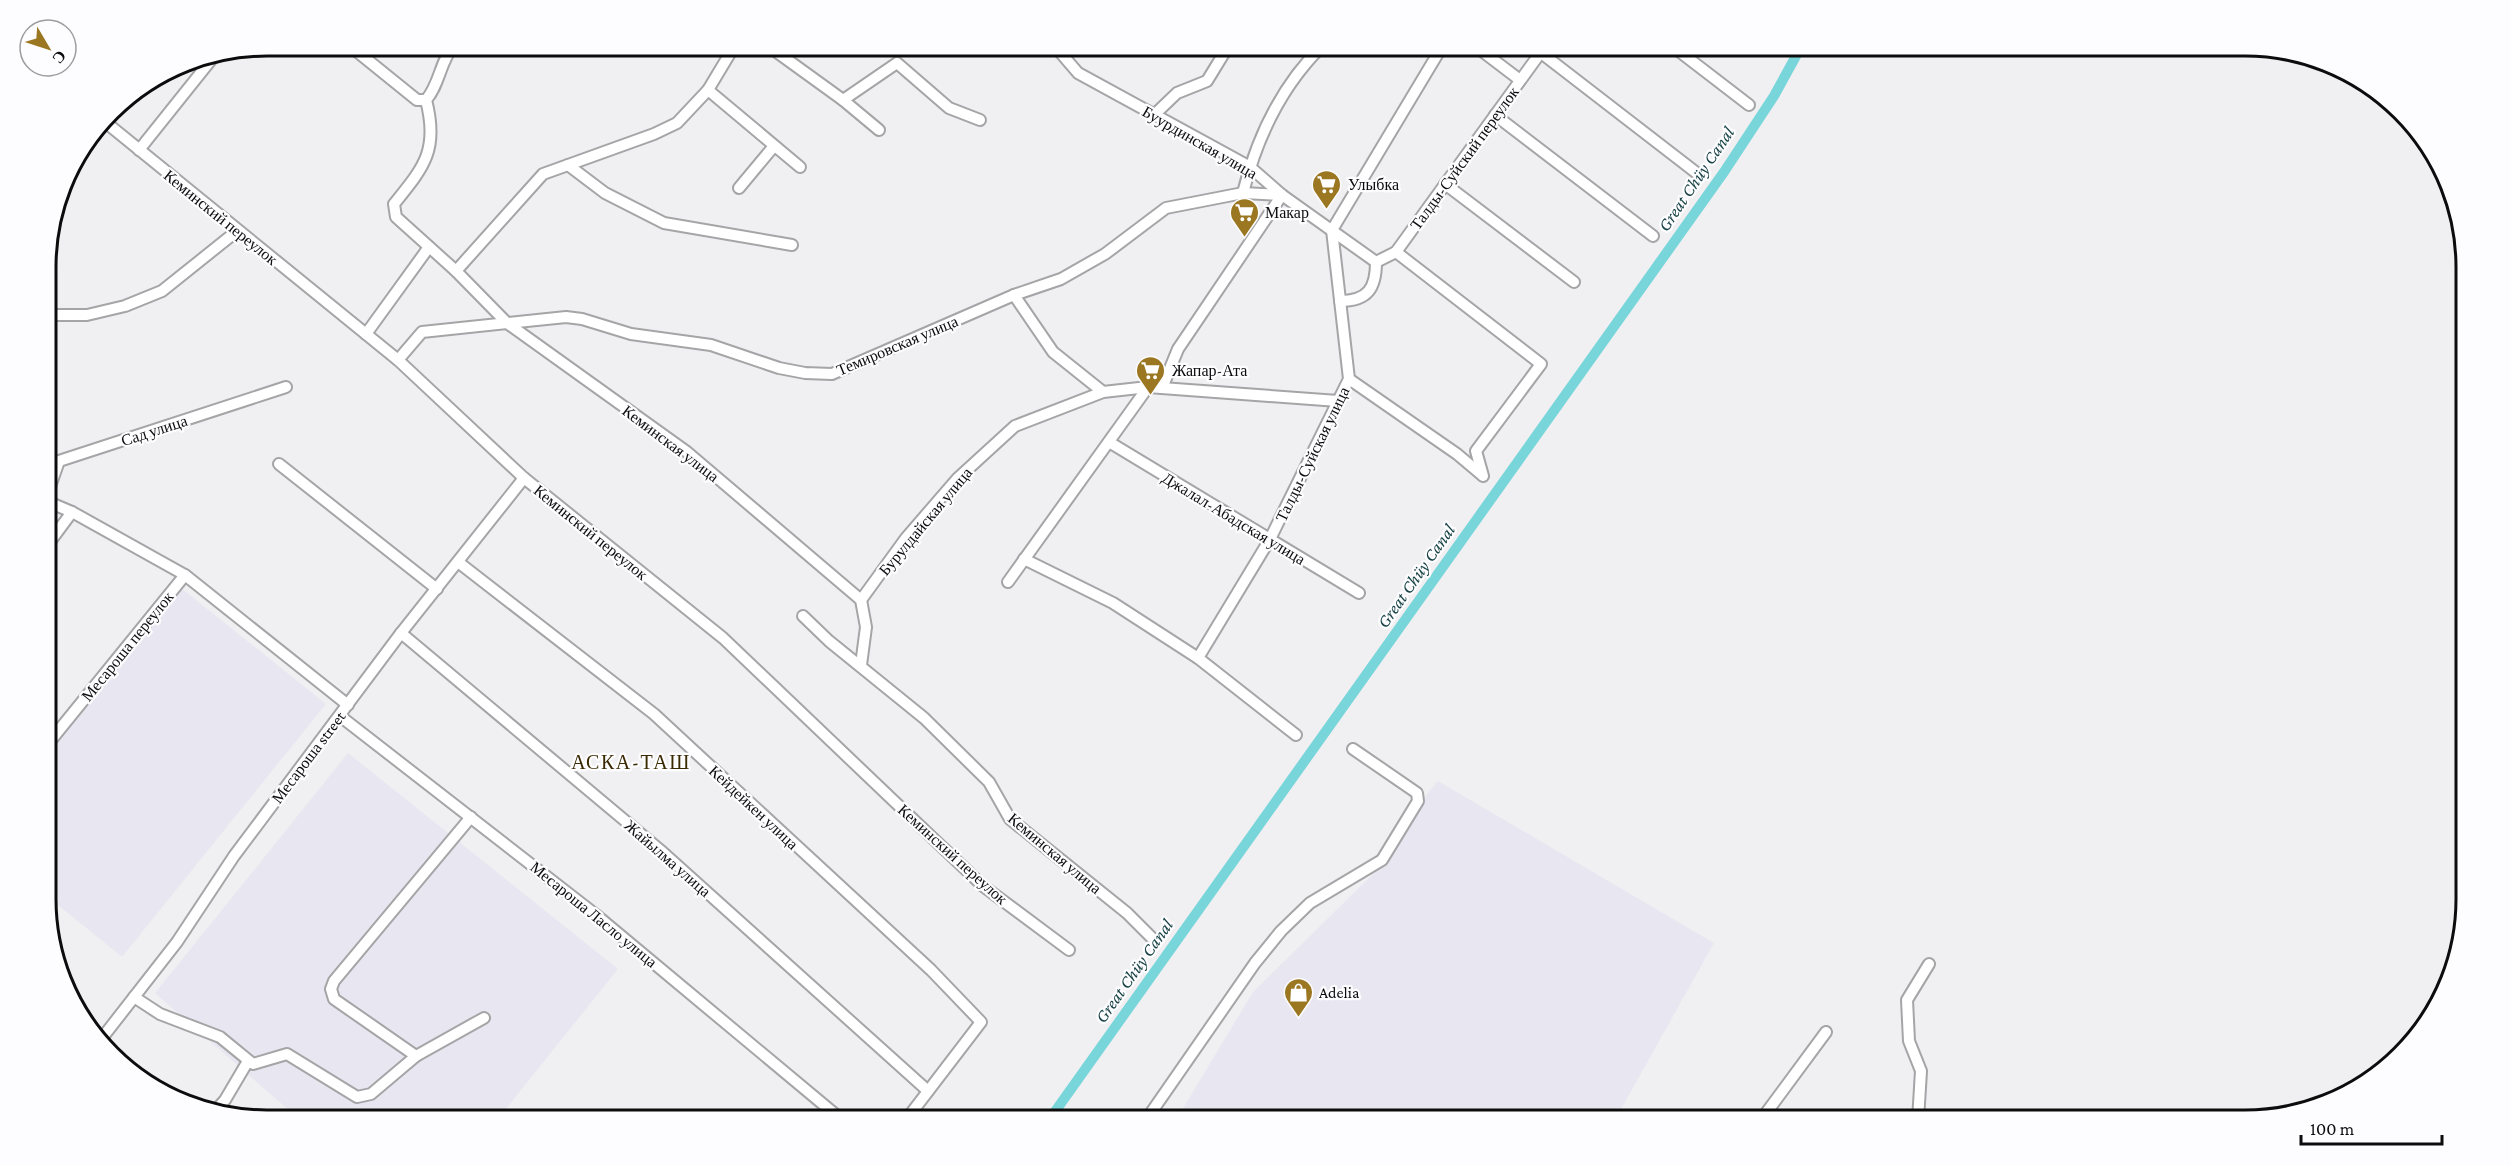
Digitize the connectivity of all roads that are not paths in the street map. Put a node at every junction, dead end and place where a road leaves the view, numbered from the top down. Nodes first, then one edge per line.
1 (362, 56) edge
2 (448, 56) edge
3 (728, 56) edge
4 (782, 56) edge
5 (1063, 56) edge
6 (1222, 56) edge
7 (1311, 56) edge
8 (1436, 56) edge
9 (1488, 56) edge
10 (1538, 56) edge
11 (1552, 56) edge
12 (1685, 56) edge
13 (207, 64) edge
14 (1520, 80) junction
15 (708, 90) junction
16 (426, 100) junction
17 (843, 100) junction
18 (1749, 105) dead end
19 (1154, 115) junction
20 (1495, 115) junction
21 (980, 120) dead end
22 (109, 125) edge
23 (879, 130) dead end
24 (774, 146) junction
25 (139, 150) junction
26 (568, 165) junction
27 (800, 167) dead end
28 (1250, 167) junction
29 (1698, 174) dead end
30 (1445, 184) junction
31 (739, 188) dead end
32 (1243, 193) junction
33 (1282, 195) junction
34 (1332, 230) junction
35 (237, 231) junction
36 (1653, 236) dead end
37 (792, 245) dead end
38 (429, 247) junction
39 (1396, 252) junction
40 (1376, 262) junction
41 (456, 271) junction
42 (1574, 282) dead end
43 (1014, 295) junction
44 (1340, 301) junction
45 (56, 315) edge
46 (507, 323) junction
47 (366, 334) junction
48 (398, 360) junction
49 (1349, 379) junction
50 (286, 387) dead end
51 (1148, 387) junction
52 (1162, 388) junction
53 (1103, 392) junction
54 (1338, 401) junction
55 (1109, 442) junction
56 (279, 464) dead end
57 (56, 471) edge
58 (524, 478) junction
59 (56, 505) edge
60 (72, 512) junction
61 (56, 534) edge
62 (1270, 539) junction
63 (1024, 559) junction
64 (458, 562) junction
65 (185, 575) junction
66 (1008, 582) dead end
67 (437, 589) junction
68 (1359, 593) dead end
69 (861, 600) junction
70 (803, 616) dead end
71 (401, 633) junction
72 (1198, 658) junction
73 (861, 665) junction
74 (348, 705) junction
75 (340, 716) junction
76 (56, 734) edge
77 (1296, 735) dead end
78 (1353, 749) dead end
79 (471, 817) junction
80 (1151, 937) dead end
81 (1070, 950) dead end
82 (1929, 964) dead end
83 (134, 997) junction
84 (484, 1018) dead end
85 (1826, 1032) dead end
86 (105, 1034) edge
87 (416, 1056) junction
88 (248, 1061) junction
89 (928, 1091) junction
90 (221, 1104) edge
91 (1769, 1109) edge
92 (1919, 1109) edge
93 (829, 1110) edge
94 (914, 1110) edge
95 (1153, 1110) edge

1 - 16 street
2 - 16 street
3 - 15 street
4 - 17 street
5 - 19 street, Буурдинская улица
6 - 19 street
7 - 28 street
8 - 34 street
9 - 14 street
10 - 14 street, Талды-Суйский переулок
11 - 29 street
12 - 18 street
13 - 25 street
14 - 20 street, Талды-Суйский переулок
15 - 24 street
15 - 26 street
16 - 38 street, Кеминская улица
17 - 21 street
17 - 23 street
19 - 28 street, Буурдинская улица
20 - 30 street, Талды-Суйский переулок
20 - 36 street
22 - 25 street, Кеминский переулок
24 - 27 street
24 - 31 street
25 - 35 street, Кеминский переулок
26 - 37 street
26 - 41 street
28 - 32 street
28 - 33 street, Буурдинская улица
30 - 39 street, Талды-Суйский переулок
30 - 42 street
32 - 33 street, Темировская улица
32 - 43 street, Темировская улица
33 - 34 street, Буурдинская улица
33 - 52 street
34 - 40 street, Буурдинская улица
34 - 44 street, Талды-Суйская улица
35 - 45 street
35 - 47 street, Кеминский переулок
38 - 41 street, Кеминская улица
38 - 47 street
39 - 40 street, Талды-Суйский переулок
39 - 49 street
40 - 44 street
41 - 46 street, Кеминская улица
43 - 46 street, Темировская улица
43 - 53 street
44 - 49 street, Талды-Суйская улица
46 - 48 street, Темировская улица
46 - 69 street, Кеминская улица
47 - 48 street, Кеминский переулок
48 - 58 street, Кеминский переулок
49 - 54 street, Талды-Суйская улица
50 - 57 street, Сад улица
51 - 52 street, Бурулдайская улица
51 - 53 street, Бурулдайская улица
51 - 55 street
52 - 54 street, Бурулдайская улица
53 - 69 street, Бурулдайская улица
54 - 62 street, Талды-Суйская улица
55 - 62 street, Джалал-Абадская улица
55 - 63 street
56 - 67 street
58 - 64 street, Месароша street
58 - 81 street, Кеминский переулок
59 - 60 street
60 - 61 street
60 - 65 street
62 - 68 street, Джалал-Абадская улица
62 - 72 street, Талды-Суйская улица
63 - 66 street
63 - 72 street
64 - 67 street, Месароша street
64 - 89 street, Кейдейкен улица
65 - 74 street
65 - 76 street, Месароша переулок
67 - 71 street, Месароша street
69 - 73 street
70 - 73 street, Кеминская улица
71 - 74 street, Месароша street
71 - 89 street, Жайылма улица
72 - 77 street
73 - 80 street, Кеминская улица
74 - 75 street, Месароша street
75 - 79 street, Месароша Ласло улица
75 - 83 street, Месароша street
78 - 95 street
79 - 87 street
79 - 93 street, Месароша Ласло улица
82 - 92 street
83 - 86 street, Месароша street
83 - 88 street
84 - 87 street
85 - 91 street
87 - 88 street
88 - 90 street
89 - 94 street

